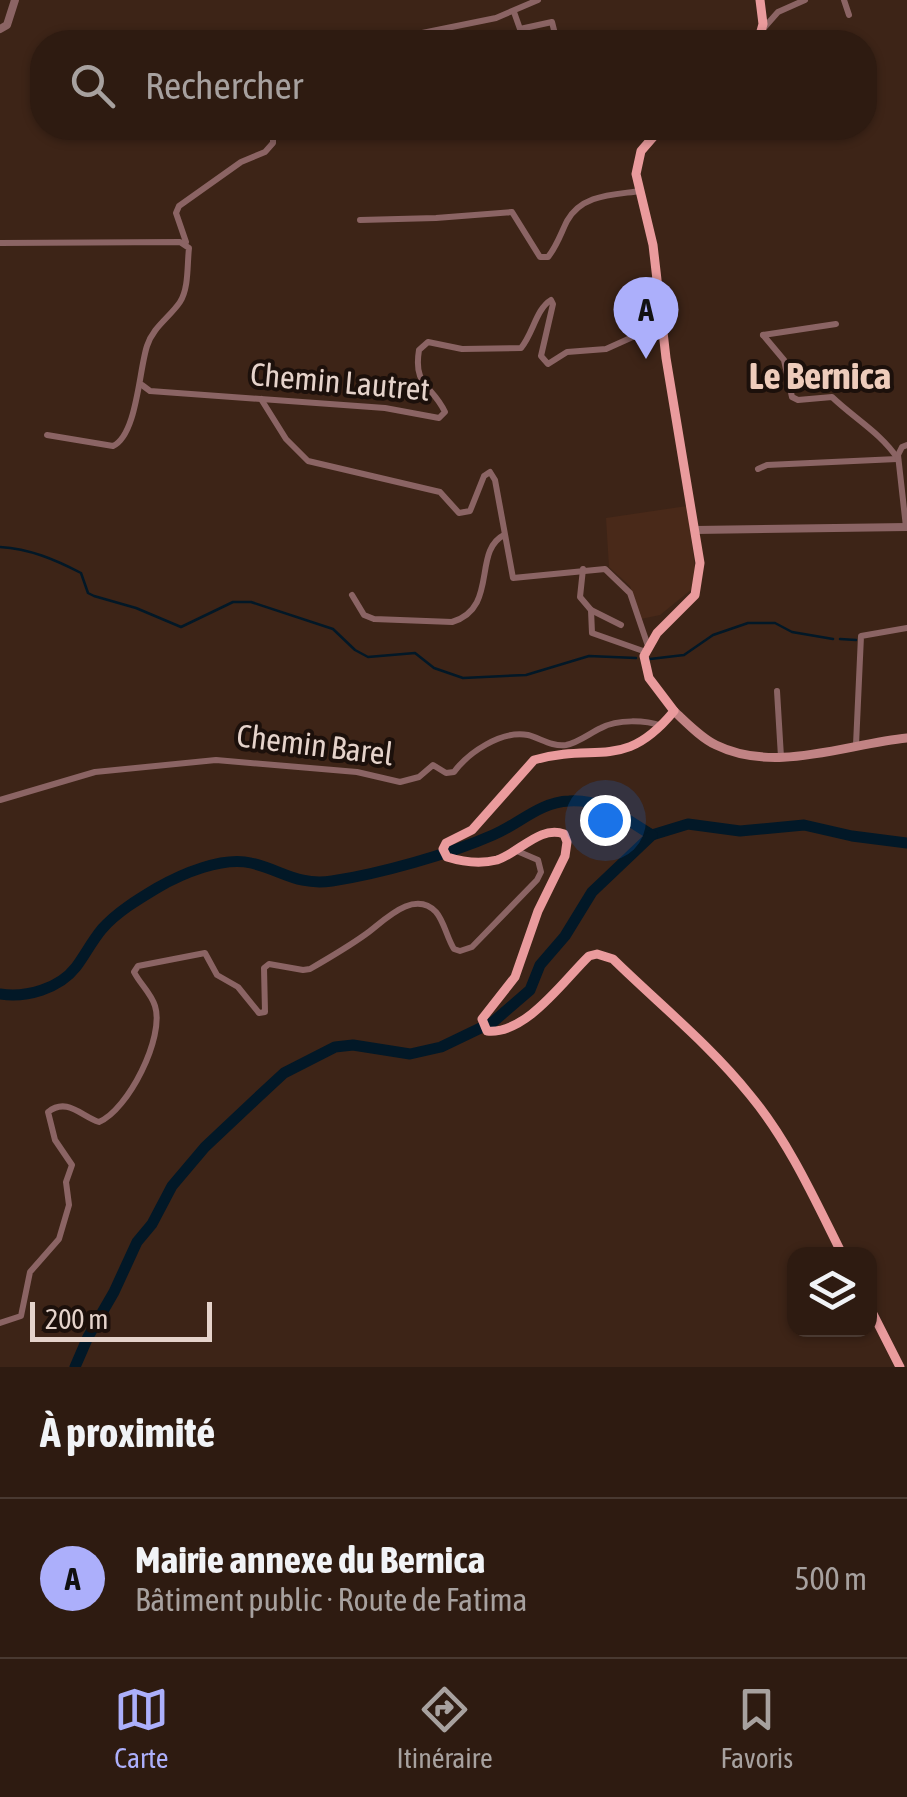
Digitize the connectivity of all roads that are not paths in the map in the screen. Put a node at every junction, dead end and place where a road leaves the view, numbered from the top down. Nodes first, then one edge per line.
1 (15, 0) edge
2 (538, 0) edge
3 (760, 0) edge
4 (805, 0) edge
5 (844, 0) edge
6 (514, 12) junction
7 (849, 15) dead end
8 (0, 28) edge
9 (432, 30) edge
10 (554, 30) edge
11 (762, 30) joint
12 (273, 140) edge
13 (651, 140) edge
14 (640, 191) junction
15 (360, 220) dead end
16 (0, 243) edge
17 (186, 244) junction
18 (836, 324) dead end
19 (664, 328) junction
20 (142, 385) junction
21 (261, 399) junction
22 (47, 435) dead end
23 (907, 446) edge
24 (898, 459) junction
25 (758, 469) dead end
26 (906, 527) edge
27 (695, 530) junction
28 (504, 535) junction
29 (583, 569) junction
30 (352, 595) dead end
31 (591, 610) junction
32 (621, 625) dead end
33 (907, 628) edge
34 (647, 649) junction
35 (777, 691) dead end
36 (674, 711) junction
37 (662, 726) junction
38 (907, 738) edge
39 (856, 745) junction
40 (781, 758) junction
41 (0, 800) edge
42 (516, 850) junction
43 (838, 1247) edge
44 (877, 1322) edge
45 (0, 1323) edge
46 (900, 1367) edge

1 - 8 street
2 - 6 street
3 - 11 main road
4 - 11 street
5 - 7 street
6 - 9 street
6 - 10 street
12 - 17 street
13 - 14 main road
14 - 15 street
14 - 19 main road
16 - 17 street
17 - 20 street
18 - 24 street
19 - 21 street, Chemin Lautret
19 - 27 main road
20 - 21 street, Chemin Lautret
20 - 22 street
21 - 28 street
23 - 24 street
24 - 25 street
24 - 26 street
26 - 27 street
27 - 34 main road
28 - 29 street
28 - 30 street
29 - 31 street
29 - 34 street
31 - 32 street
31 - 34 street
33 - 39 street
34 - 36 main road
35 - 40 street
36 - 37 main road
36 - 40 main road
37 - 41 street, Chemin Barel
37 - 42 main road
38 - 39 main road
39 - 40 main road
42 - 43 main road
42 - 45 street
44 - 46 main road

